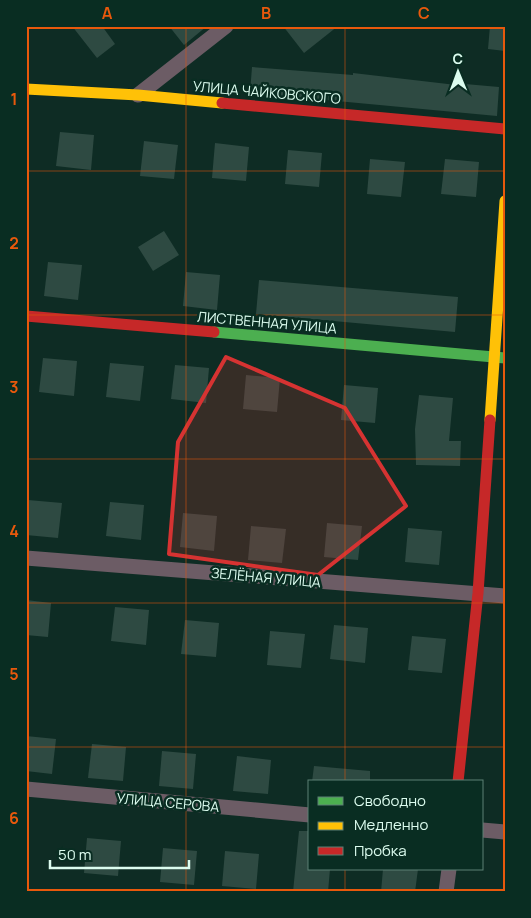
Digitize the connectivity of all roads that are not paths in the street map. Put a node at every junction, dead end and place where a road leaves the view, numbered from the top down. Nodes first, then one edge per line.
1 (226, 26) edge
2 (26, 89) edge
3 (138, 95) junction
4 (505, 129) edge
5 (505, 201) edge
6 (26, 316) edge
7 (500, 358) edge
8 (26, 558) edge
9 (478, 594) junction
10 (505, 596) edge
11 (458, 780) edge
12 (26, 789) edge
13 (308, 815) edge
14 (484, 830) edge
15 (505, 832) edge
16 (449, 870) edge
17 (446, 892) edge

1 - 3 street
2 - 3 street, УЛИЦА ЧАЙКОВСКОГО
3 - 4 street, УЛИЦА ЧАЙКОВСКОГО
5 - 7 street
6 - 7 street, ЛИСТВЕННАЯ УЛИЦА
7 - 9 street
8 - 9 street, ЗЕЛЁНАЯ УЛИЦА
9 - 10 street, ЗЕЛЁНАЯ УЛИЦА
9 - 11 street
12 - 13 street, УЛИЦА СЕРОВА
14 - 15 street
16 - 17 street

